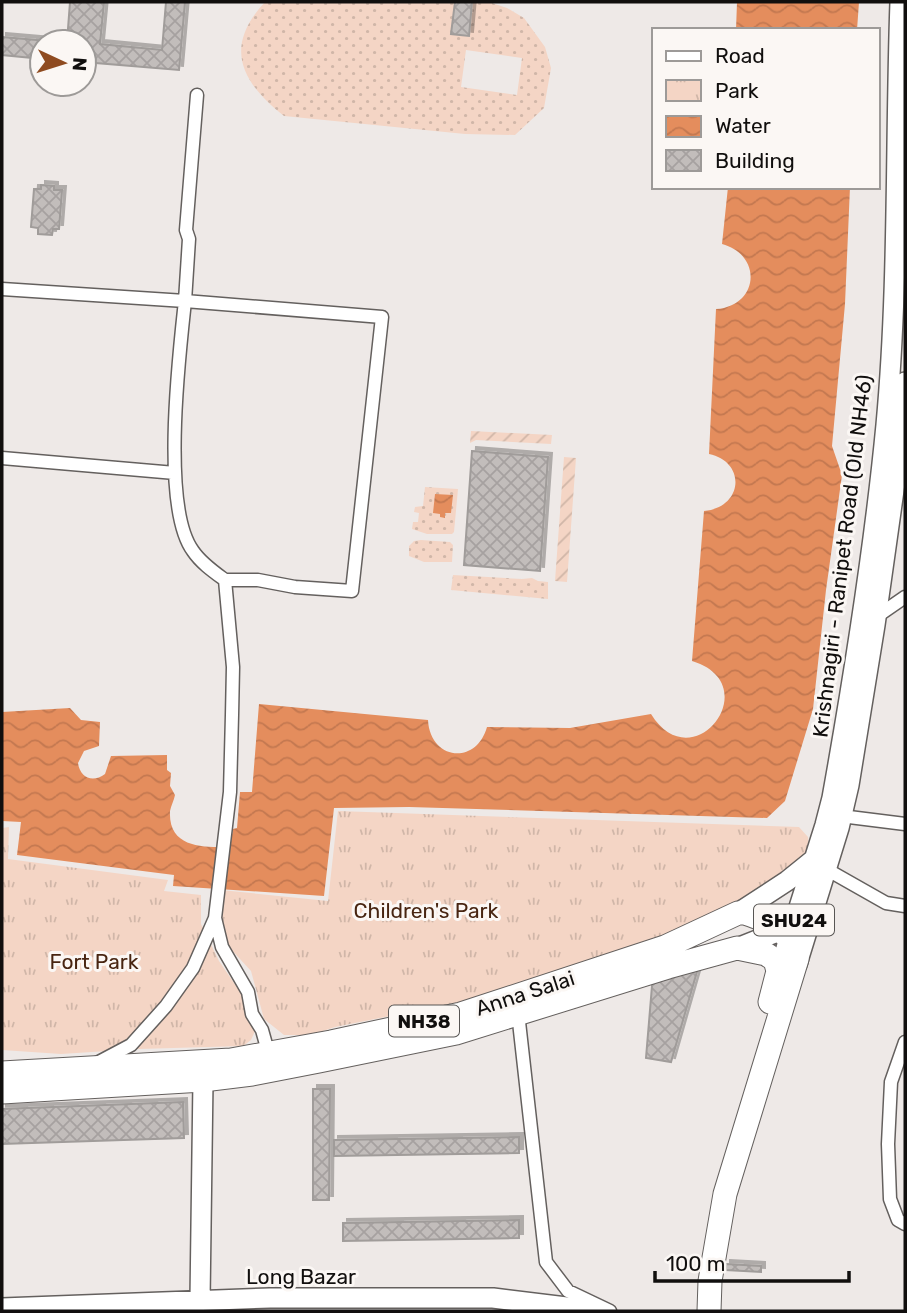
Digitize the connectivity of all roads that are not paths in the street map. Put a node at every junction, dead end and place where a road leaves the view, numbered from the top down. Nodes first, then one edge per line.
1 (900, 2) edge
2 (197, 95) dead end
3 (903, 105) edge
4 (2, 289) edge
5 (185, 301) junction
6 (905, 382) edge
7 (2, 458) edge
8 (175, 473) junction
9 (225, 580) junction
10 (905, 597) edge
11 (876, 617) junction
12 (841, 816) junction
13 (905, 824) edge
14 (820, 864) junction
15 (905, 906) edge
16 (738, 913) junction
17 (215, 918) junction
18 (787, 930) junction
19 (737, 948) junction
20 (786, 976) junction
21 (518, 1013) junction
22 (905, 1042) edge
23 (268, 1055) junction
24 (84, 1070) junction
25 (2, 1073) edge
26 (203, 1080) junction
27 (2, 1091) edge
28 (905, 1224) edge
29 (200, 1306) edge
30 (2, 1308) edge
31 (599, 1311) edge
32 (610, 1311) edge
33 (696, 1311) edge
34 (709, 1311) edge

1 - 3 main road, Krishnagiri - Ranipet Road (Old NH46) / SHU24
2 - 5 street
3 - 14 main road, Krishnagiri - Ranipet Road (Old NH46) / SHU24
4 - 5 street
5 - 8 street
5 - 9 street
6 - 11 main road, Krishnagiri - Ranipet Road (Old NH46) / SHU24
7 - 8 street
8 - 9 street
9 - 17 street
10 - 11 street
11 - 12 main road, Krishnagiri - Ranipet Road (Old NH46) / SHU24
12 - 13 street
12 - 14 main road, Krishnagiri - Ranipet Road (Old NH46) / SHU24
14 - 15 street
14 - 16 main road
14 - 18 main road
14 - 20 main road, Krishnagiri - Ranipet Road (Old NH46) / SHU24
16 - 18 highway
16 - 23 highway, Anna Salai / NH38
17 - 23 street
17 - 24 street
18 - 19 main road
18 - 20 highway
19 - 20 highway
19 - 21 highway, Anna Salai / NH38
20 - 33 highway
20 - 34 highway
21 - 26 highway, Anna Salai / NH38
21 - 32 street
22 - 28 street
23 - 24 highway, Anna Salai / NH38
24 - 25 highway, Anna Salai / NH38
26 - 27 highway, Anna Salai / NH38
26 - 29 main road
29 - 30 main road, Long Bazar
29 - 31 main road, Long Bazar

